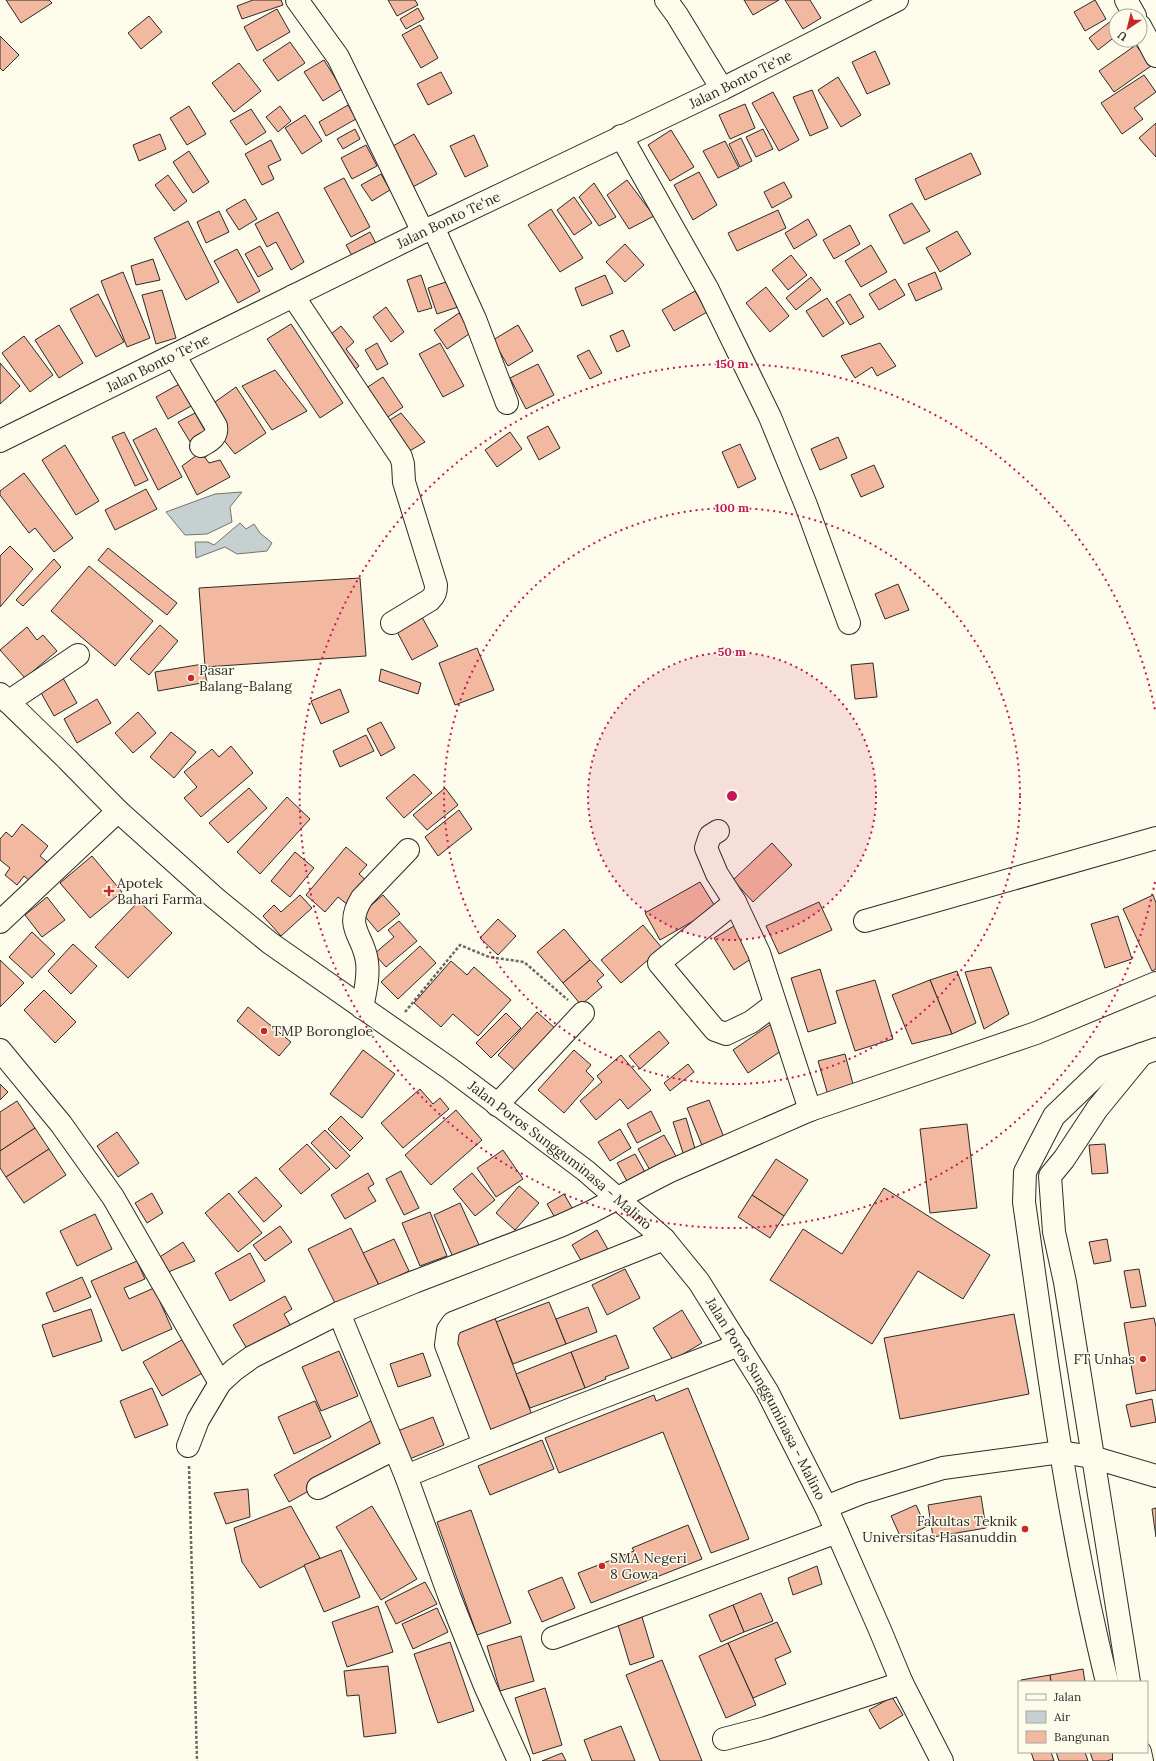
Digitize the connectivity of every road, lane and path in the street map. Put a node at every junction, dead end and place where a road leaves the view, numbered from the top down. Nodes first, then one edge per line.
1 (297, 0) edge
2 (666, 0) edge
3 (897, 0) edge
4 (1148, 41) edge
5 (1156, 56) edge
6 (722, 89) junction
7 (621, 136) junction
8 (428, 229) junction
9 (293, 296) junction
10 (174, 355) junction
11 (507, 403) dead end
12 (0, 440) edge
13 (201, 446) dead end
14 (392, 623) dead end
15 (850, 623) dead end
16 (78, 655) dead end
17 (4, 698) edge
18 (118, 811) junction
19 (718, 831) dead end
20 (1156, 838) edge
21 (408, 850) dead end
22 (735, 902) junction
23 (865, 921) dead end
24 (0, 922) edge
25 (1156, 983) edge
26 (775, 1004) junction
27 (362, 1008) junction
28 (583, 1013) joint
29 (392, 1027) junction
30 (0, 1050) edge
31 (1149, 1052) edge
32 (496, 1104) junction
33 (810, 1110) junction
34 (618, 1197) junction
35 (664, 1239) junction
36 (339, 1313) junction
37 (739, 1345) junction
38 (220, 1383) junction
39 (484, 1444) junction
40 (188, 1446) joint
41 (394, 1450) junction
42 (1061, 1452) junction
43 (1092, 1458) junction
44 (406, 1476) junction
45 (1156, 1476) edge
46 (318, 1488) dead end
47 (826, 1507) junction
48 (837, 1532) junction
49 (554, 1638) dead end
50 (1108, 1681) edge
51 (1129, 1681) edge
52 (902, 1683) junction
53 (724, 1739) dead end
54 (197, 1761) edge
55 (519, 1761) edge
56 (940, 1761) edge

1 - 8 street
2 - 6 street
3 - 6 street, Jalan Bonto Te'ne
4 - 5 street
6 - 7 street, Jalan Bonto Te'ne
7 - 8 street, Jalan Bonto Te'ne
7 - 15 street
8 - 9 street, Jalan Bonto Te'ne
8 - 11 street
9 - 10 street, Jalan Bonto Te'ne
9 - 14 street
10 - 12 street, Jalan Bonto Te'ne
10 - 13 street
16 - 17 street
17 - 18 street, Jalan Poros Sungguminasa - Malino
18 - 24 street
18 - 27 street, Jalan Poros Sungguminasa - Malino
19 - 22 street
20 - 23 street
21 - 27 street
22 - 26 street
22 - 26 street
25 - 33 street
26 - 33 street
27 - 29 street, Jalan Poros Sungguminasa - Malino
28 - 29 path
28 - 32 street
29 - 32 street, Jalan Poros Sungguminasa - Malino
30 - 38 street
31 - 42 street
31 - 43 street
32 - 34 street, Jalan Poros Sungguminasa - Malino
33 - 34 street
34 - 35 street, Jalan Poros Sungguminasa - Malino
34 - 36 street
35 - 37 street, Jalan Poros Sungguminasa - Malino
35 - 39 street
36 - 38 street
36 - 41 street
37 - 39 street
37 - 47 street, Jalan Poros Sungguminasa - Malino
38 - 40 street
39 - 44 street
40 - 54 path
41 - 44 street
41 - 46 street
42 - 43 street
42 - 47 street
42 - 50 street
43 - 45 street
43 - 51 street
44 - 55 street
47 - 48 street, Jalan Poros Sungguminasa - Malino
48 - 49 street
48 - 52 street, Jalan Poros Sungguminasa - Malino
52 - 53 street
52 - 56 street, Jalan Poros Sungguminasa - Malino

